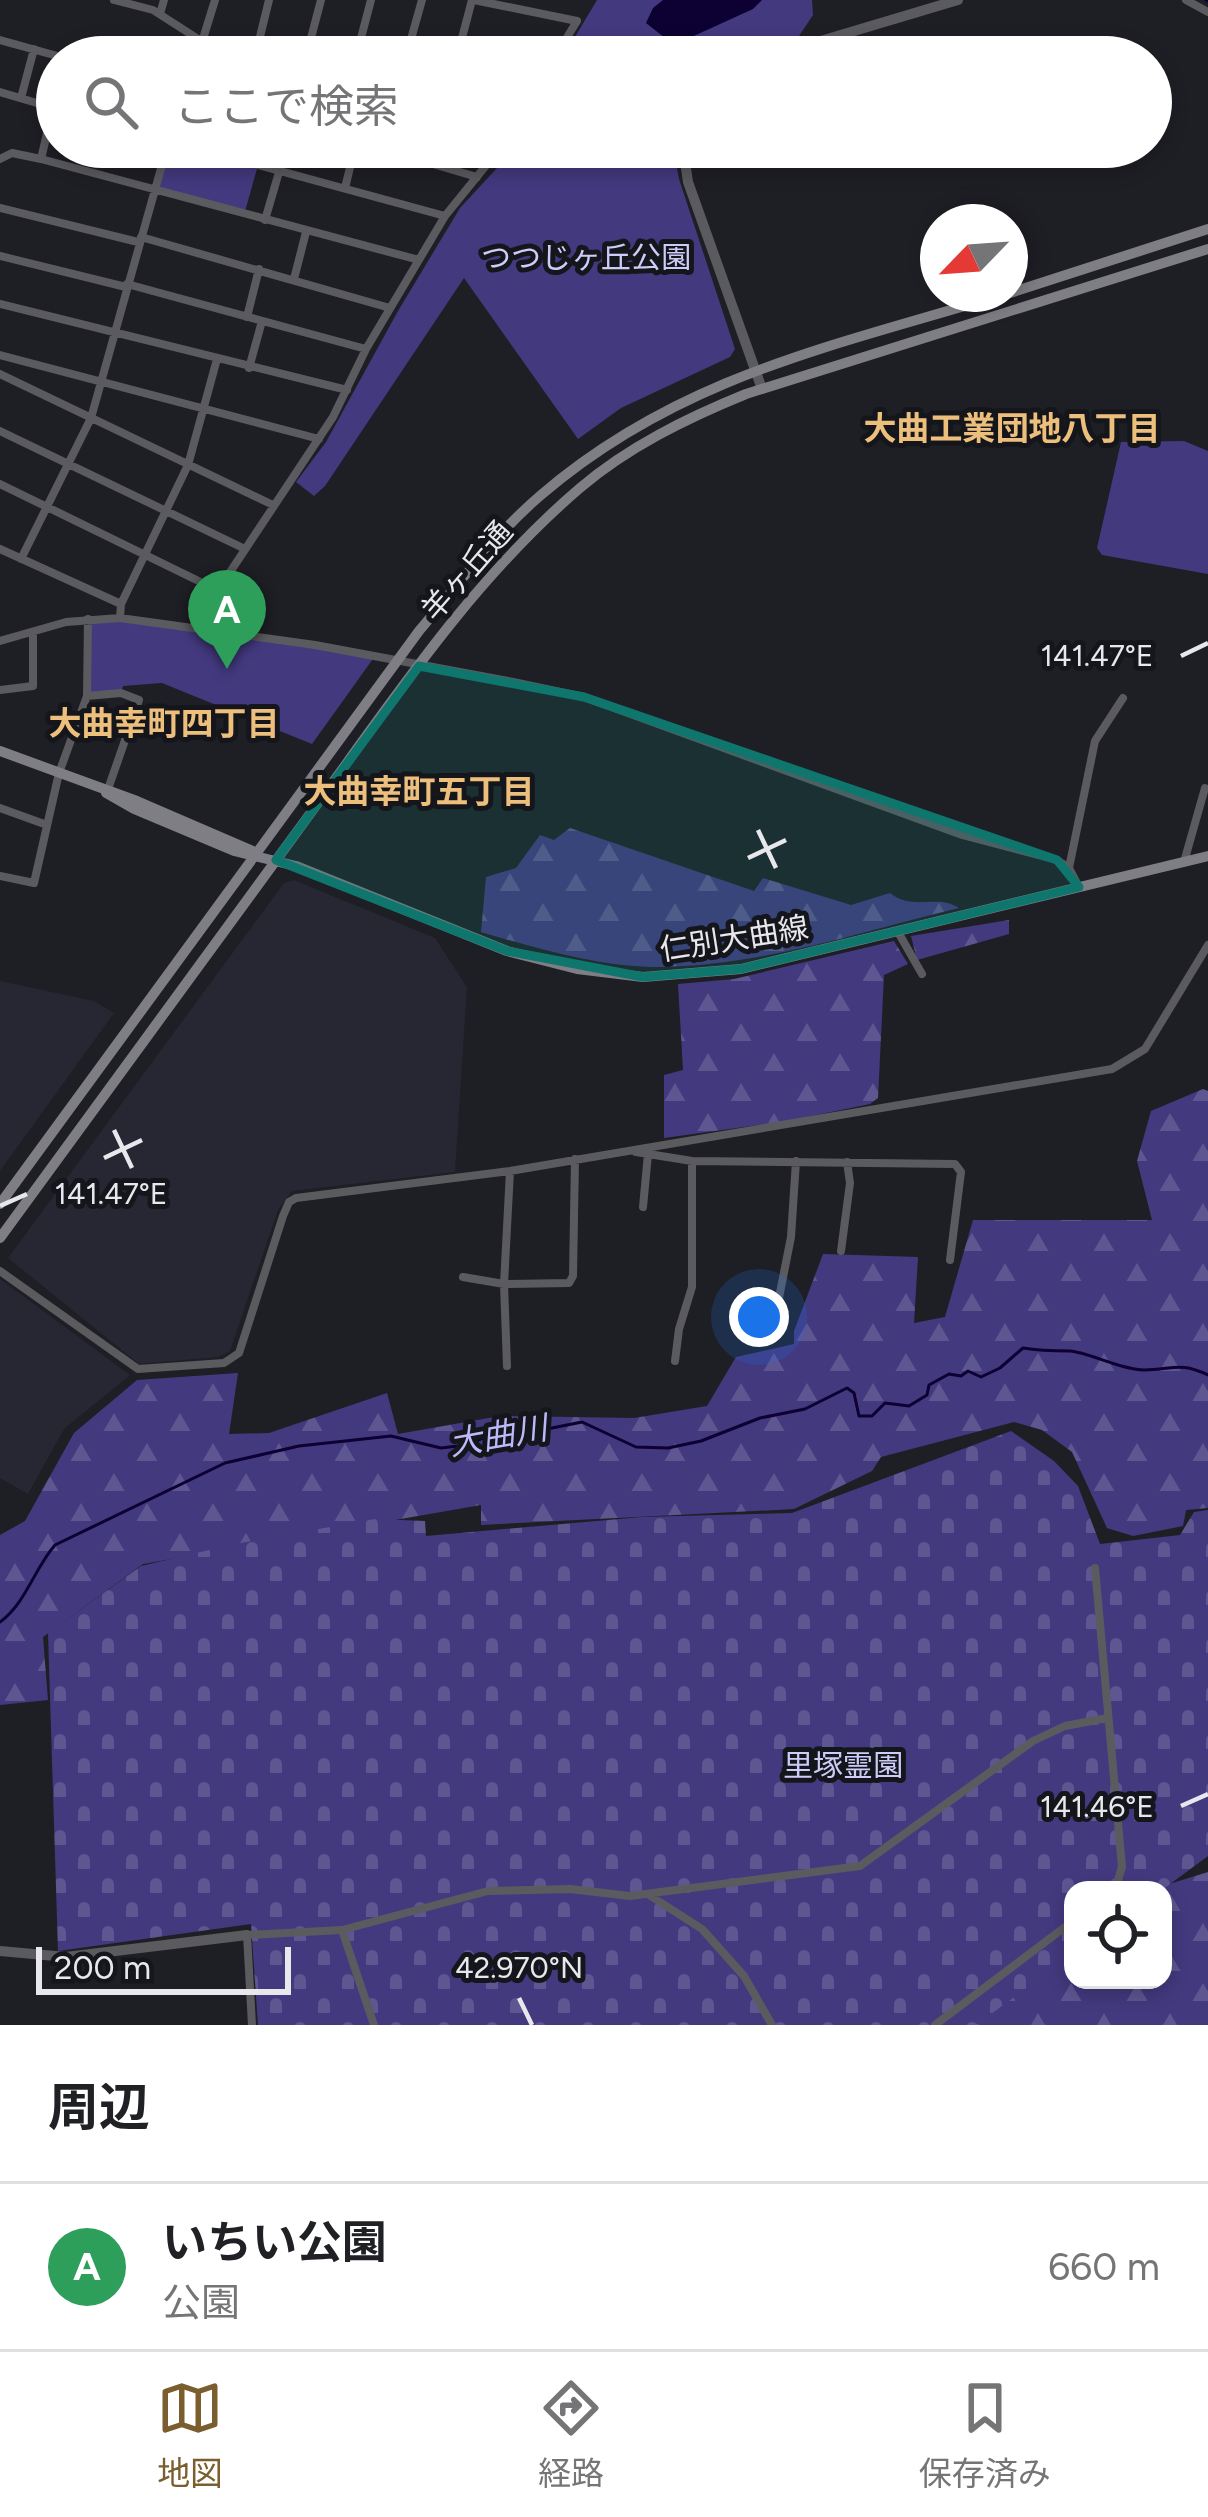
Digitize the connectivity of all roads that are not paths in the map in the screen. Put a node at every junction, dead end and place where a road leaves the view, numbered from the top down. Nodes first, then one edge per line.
1 (113, 0) edge
2 (164, 0) edge
3 (215, 0) edge
4 (269, 0) edge
5 (321, 0) edge
6 (371, 0) edge
7 (422, 0) edge
8 (473, 0) edge
9 (958, 0) edge
10 (1186, 0) edge
11 (1208, 12) edge
12 (160, 14) junction
13 (193, 36) edge
14 (204, 36) edge
15 (259, 36) edge
16 (312, 36) edge
17 (362, 36) edge
18 (412, 36) edge
19 (462, 36) edge
20 (568, 36) edge
21 (837, 36) edge
22 (0, 40) edge
23 (34, 49) joint
24 (0, 92) edge
25 (21, 98) junction
26 (36, 103) edge
27 (36, 157) edge
28 (0, 161) edge
29 (74, 168) edge
30 (160, 168) edge
31 (265, 168) edge
32 (350, 168) edge
33 (447, 168) edge
34 (485, 168) edge
35 (686, 168) edge
36 (279, 172) junction
37 (478, 177) junction
38 (345, 188) junction
39 (154, 190) junction
40 (0, 208) edge
41 (445, 216) junction
42 (265, 220) junction
43 (1208, 229) edge
44 (306, 232) junction
45 (140, 240) junction
46 (1208, 249) edge
47 (0, 256) edge
48 (419, 260) junction
49 (259, 269) junction
50 (294, 279) junction
51 (127, 285) junction
52 (1028, 287) edge
53 (0, 304) edge
54 (389, 308) junction
55 (946, 312) edge
56 (247, 316) junction
57 (262, 321) junction
58 (112, 332) junction
59 (366, 349) junction
60 (0, 355) edge
61 (218, 359) junction
62 (249, 368) junction
63 (755, 370) junction
64 (0, 374) edge
65 (99, 381) junction
66 (762, 389) junction
67 (347, 390) junction
68 (205, 408) junction
69 (91, 418) junction
70 (0, 431) edge
71 (319, 439) junction
72 (68, 464) junction
73 (188, 465) junction
74 (0, 484) edge
75 (273, 505) junction
76 (46, 507) junction
77 (167, 511) junction
78 (245, 548) junction
79 (0, 549) edge
80 (145, 555) junction
81 (21, 559) junction
82 (217, 590) junction
83 (122, 604) junction
84 (120, 618) junction
85 (88, 619) junction
86 (193, 628) junction
87 (33, 632) junction
88 (0, 641) edge
89 (397, 661) junction
90 (419, 666) junction
91 (0, 690) edge
92 (87, 696) junction
93 (1124, 698) dead end
94 (0, 751) edge
95 (59, 773) junction
96 (1204, 788) dead end
97 (106, 793) junction
98 (0, 808) edge
99 (47, 826) junction
100 (257, 854) junction
101 (1208, 856) edge
102 (276, 860) junction
103 (1184, 862) junction
104 (1069, 868) junction
105 (0, 876) edge
106 (1079, 887) junction
107 (898, 932) junction
108 (1208, 945) edge
109 (922, 974) dead end
110 (626, 1150) junction
111 (648, 1154) junction
112 (575, 1159) junction
113 (692, 1161) junction
114 (796, 1161) junction
115 (848, 1162) junction
116 (510, 1171) junction
117 (0, 1204) edge
118 (644, 1207) dead end
119 (0, 1238) edge
120 (841, 1251) dead end
121 (950, 1260) dead end
122 (0, 1271) edge
123 (463, 1277) dead end
124 (504, 1284) junction
125 (776, 1313) dead end
126 (675, 1360) dead end
127 (507, 1366) dead end
128 (1095, 1568) dead end
129 (1107, 1718) junction
130 (1117, 1881) edge
131 (648, 1894) junction
132 (1064, 1928) edge
133 (342, 1930) junction
134 (247, 1935) junction
135 (0, 1952) edge
136 (253, 2025) edge
137 (374, 2025) edge
138 (772, 2025) edge
139 (934, 2025) edge

1 - 12 street
2 - 12 street
3 - 14 street
4 - 15 street
5 - 16 street
6 - 17 street
7 - 18 street
8 - 19 street
8 - 20 street
9 - 21 street
10 - 11 street
12 - 13 street
22 - 23 street
23 - 25 street
24 - 25 street
25 - 26 street
27 - 28 street
29 - 39 street
30 - 39 street
31 - 36 street
32 - 38 street
33 - 37 street
34 - 37 street
35 - 63 street
36 - 38 street
36 - 42 street
37 - 41 street
38 - 41 street
39 - 42 street
39 - 45 street
40 - 45 street
41 - 48 street
42 - 44 street
43 - 52 main road, 羊ヶ丘通
44 - 48 street
44 - 50 street
45 - 49 street
45 - 51 street
46 - 66 main road, 羊ヶ丘通
47 - 51 street
48 - 54 street
49 - 50 street
49 - 56 street
50 - 54 street
51 - 56 street
51 - 58 street
53 - 58 street
54 - 59 street
55 - 63 main road, 羊ヶ丘通
56 - 57 street
57 - 59 street
57 - 62 street
58 - 61 street
58 - 65 street
59 - 67 street
60 - 65 street
61 - 62 street
61 - 68 street
62 - 67 street
63 - 66 street
63 - 89 main road, 羊ヶ丘通
64 - 69 street
65 - 68 street
65 - 69 street
66 - 90 main road, 羊ヶ丘通
67 - 71 street
68 - 71 street
68 - 73 street
69 - 72 street
69 - 73 street
70 - 72 street
71 - 75 street
72 - 76 street
72 - 77 street
73 - 75 street
73 - 77 street
74 - 76 street
75 - 78 street
76 - 80 street
76 - 81 street
77 - 78 street
77 - 80 street
78 - 82 street
79 - 81 street
80 - 82 street
80 - 83 street
81 - 83 street
82 - 86 street
83 - 84 street
84 - 85 street
84 - 86 street
85 - 87 street
85 - 92 street
86 - 89 street
87 - 88 street
87 - 91 street
89 - 90 street
89 - 100 main road, 羊ヶ丘通
90 - 102 main road, 羊ヶ丘通
90 - 104 street
92 - 95 street
92 - 97 street
93 - 104 street
94 - 95 main road, 仁別大曲線
95 - 97 main road, 仁別大曲線
95 - 99 street
96 - 103 street
97 - 100 main road, 仁別大曲線
98 - 99 street
99 - 105 street
100 - 102 main road, 仁別大曲線
100 - 117 main road, 羊ヶ丘通
101 - 103 main road, 仁別大曲線
102 - 107 main road, 仁別大曲線
102 - 119 main road, 羊ヶ丘通
103 - 106 main road, 仁別大曲線
104 - 106 street
106 - 107 main road, 仁別大曲線
107 - 109 street
108 - 110 street
110 - 111 street
110 - 112 street
111 - 113 street
111 - 118 street
112 - 116 street
112 - 124 street
113 - 114 street
113 - 126 street
114 - 115 street
114 - 125 street
115 - 120 street
115 - 121 street
116 - 122 street
116 - 124 street
123 - 124 street
124 - 127 street
128 - 129 street
129 - 130 street
129 - 131 street
131 - 133 street
131 - 138 street
132 - 139 street
133 - 134 street
133 - 137 street
134 - 135 street
134 - 136 street

